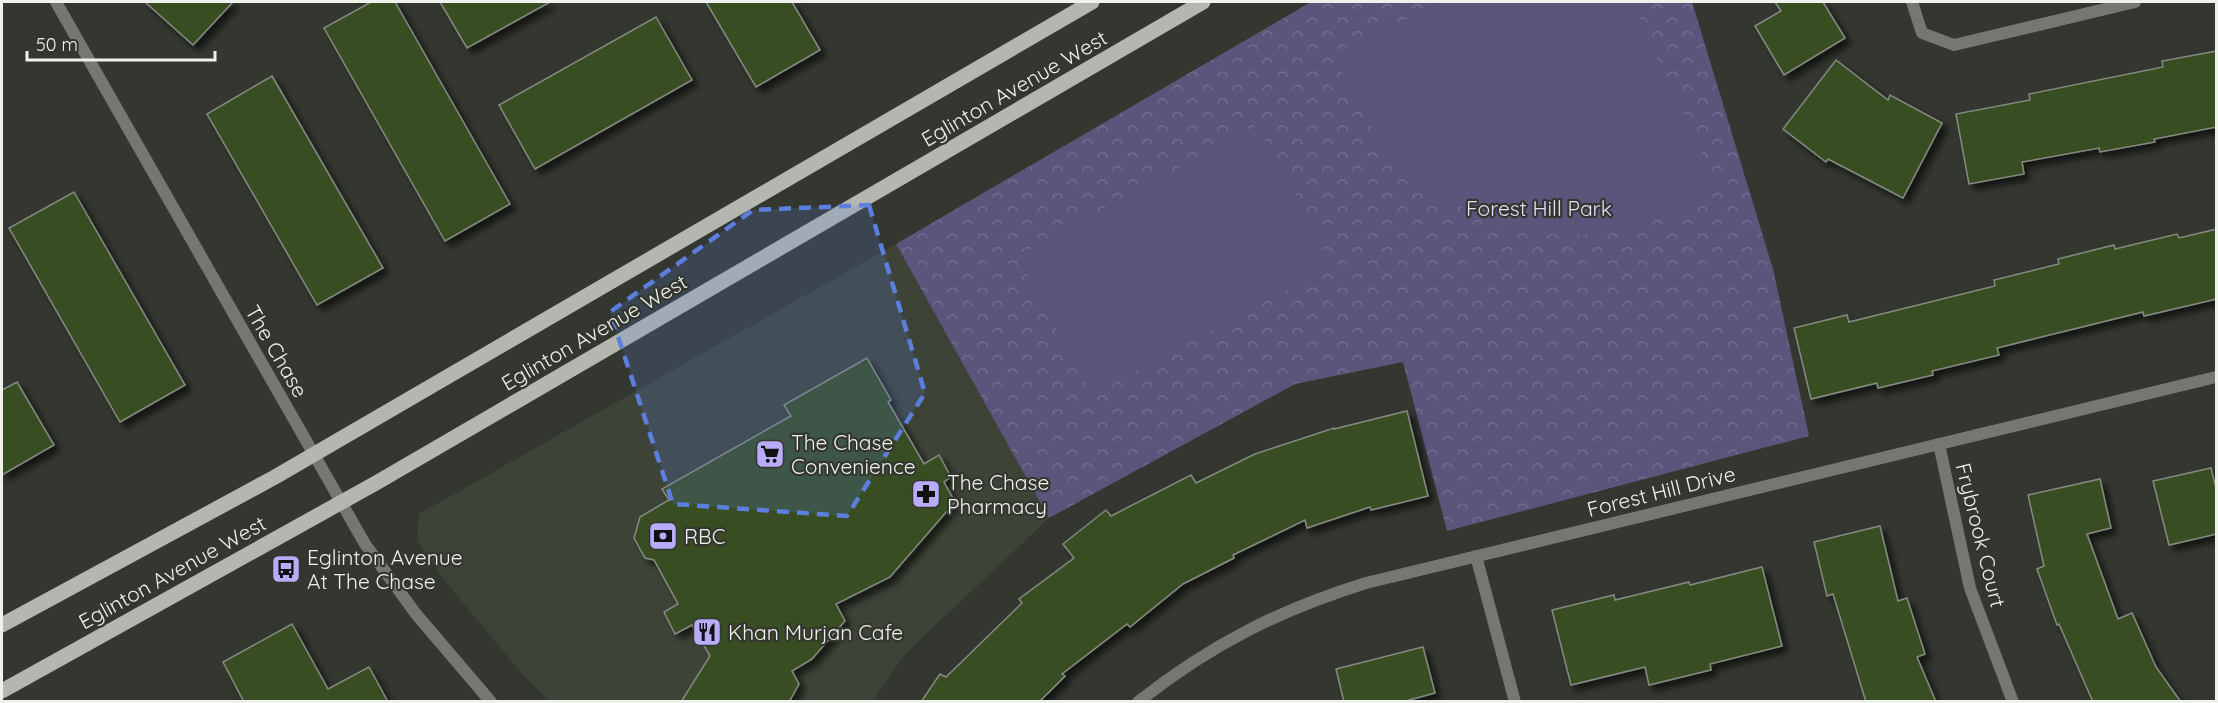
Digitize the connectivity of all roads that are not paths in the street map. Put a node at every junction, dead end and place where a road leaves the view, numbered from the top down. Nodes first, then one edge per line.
1 (56, 2) edge
2 (1092, 2) edge
3 (1203, 2) edge
4 (1912, 2) edge
5 (2135, 2) edge
6 (2217, 377) edge
7 (1939, 444) junction
8 (314, 454) junction
9 (342, 502) junction
10 (1476, 556) junction
11 (2, 626) edge
12 (2, 691) edge
13 (491, 702) edge
14 (1138, 702) edge
15 (1515, 702) edge
16 (2013, 702) edge

1 - 8 street, The Chase
2 - 8 main road, Eglinton Avenue West
3 - 9 main road, Eglinton Avenue West
4 - 5 street
6 - 7 street, Forest Hill Drive
7 - 10 street, Forest Hill Drive
7 - 16 street, Frybrook Court
8 - 9 street, The Chase
8 - 11 main road, Eglinton Avenue West
9 - 12 main road, Eglinton Avenue West
9 - 13 street, The Chase
10 - 14 street, Forest Hill Drive
10 - 15 street

